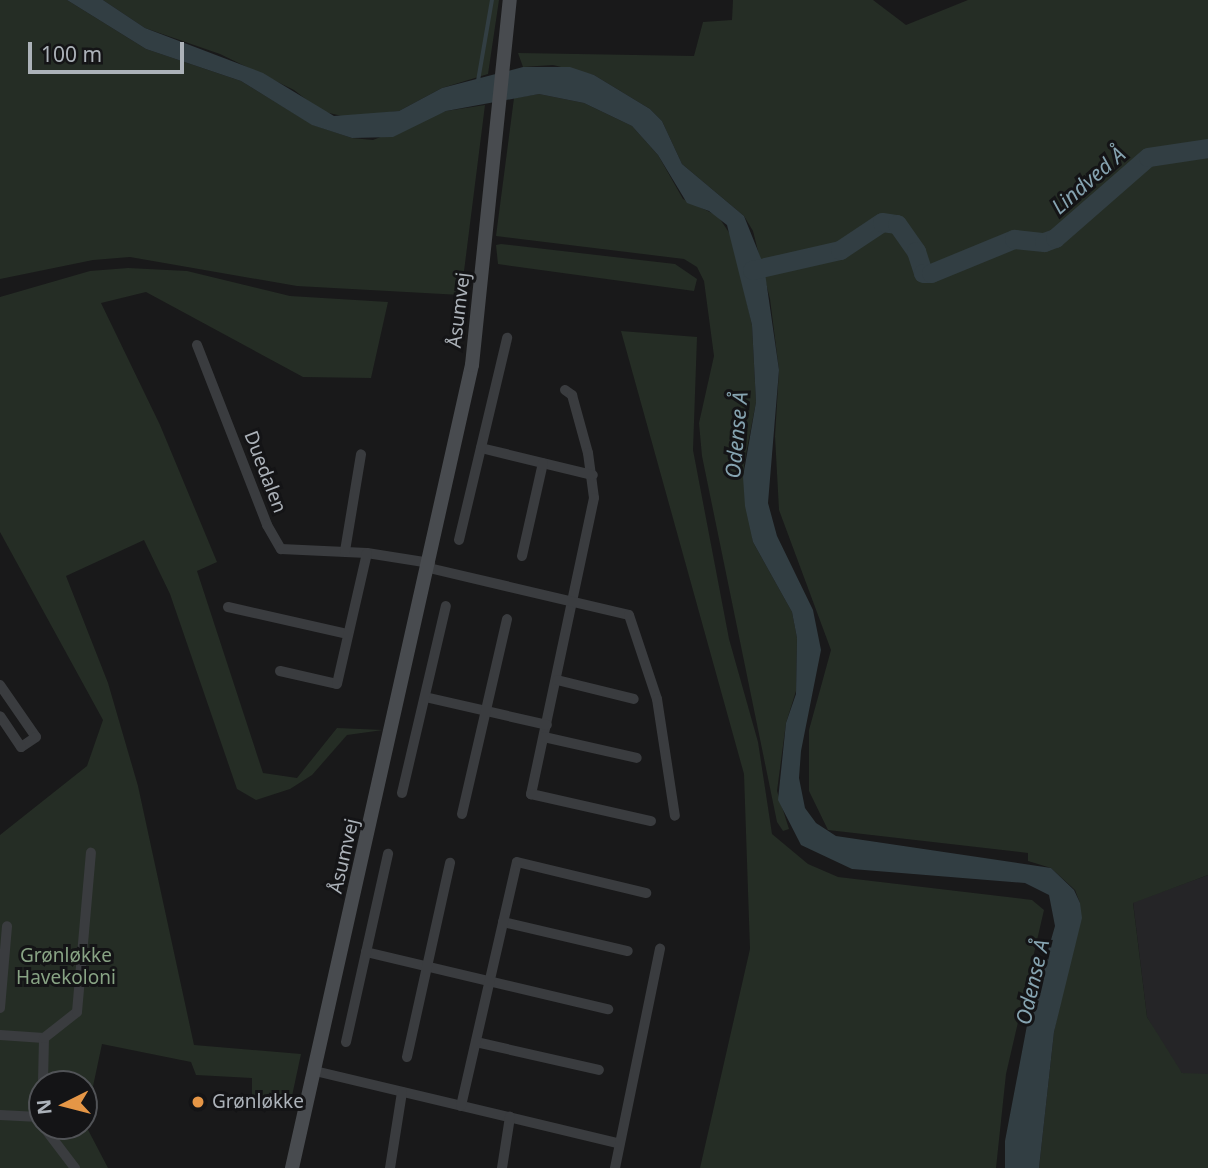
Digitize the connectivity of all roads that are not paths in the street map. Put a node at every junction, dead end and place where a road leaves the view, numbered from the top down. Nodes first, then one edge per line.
1 (510, 0) edge
2 (507, 338) dead end
3 (197, 345) dead end
4 (565, 390) dead end
5 (481, 449) junction
6 (361, 454) dead end
7 (542, 463) junction
8 (593, 475) junction
9 (459, 540) dead end
10 (345, 551) junction
11 (367, 553) junction
12 (522, 556) dead end
13 (429, 565) junction
14 (575, 601) junction
15 (446, 606) dead end
16 (228, 607) dead end
17 (507, 619) dead end
18 (348, 634) junction
19 (280, 671) dead end
20 (557, 680) junction
21 (0, 685) edge
22 (425, 697) junction
23 (634, 699) dead end
24 (486, 711) junction
25 (0, 716) edge
26 (547, 725) junction
27 (544, 737) junction
28 (637, 758) dead end
29 (402, 793) dead end
30 (462, 814) dead end
31 (675, 816) dead end
32 (651, 821) dead end
33 (91, 853) dead end
34 (388, 854) dead end
35 (450, 863) dead end
36 (646, 893) dead end
37 (503, 922) junction
38 (7, 926) dead end
39 (660, 949) dead end
40 (628, 951) dead end
41 (366, 952) junction
42 (427, 966) junction
43 (489, 981) junction
44 (0, 1008) edge
45 (608, 1009) dead end
46 (0, 1035) edge
47 (44, 1038) junction
48 (346, 1042) dead end
49 (476, 1042) junction
50 (407, 1057) dead end
51 (43, 1070) edge
52 (599, 1070) dead end
53 (315, 1072) junction
54 (402, 1092) junction
55 (461, 1106) junction
56 (0, 1115) edge
57 (510, 1117) junction
58 (28, 1120) edge
59 (54, 1140) edge
60 (618, 1143) junction
61 (75, 1168) edge
62 (292, 1168) edge
63 (390, 1168) edge
64 (502, 1168) edge
65 (615, 1168) edge

1 - 13 street, Åsumvej
2 - 5 street
3 - 10 street, Duedalen
4 - 8 street
5 - 7 street
5 - 9 street
6 - 10 street
7 - 8 street
7 - 12 street
8 - 14 street
10 - 11 street, Duedalen
11 - 13 street, Duedalen
11 - 18 street
13 - 14 street
13 - 53 street, Åsumvej
14 - 20 street
14 - 31 street
15 - 22 street
16 - 18 street
17 - 24 street
18 - 19 street
20 - 23 street
20 - 26 street
21 - 25 street
22 - 24 street
22 - 29 street
24 - 26 street
24 - 30 street
26 - 27 street
27 - 28 street
27 - 32 street
33 - 47 street
34 - 41 street
35 - 42 street
36 - 37 street
37 - 40 street
37 - 43 street
38 - 44 street
39 - 60 street
41 - 42 street
41 - 48 street
42 - 43 street
42 - 50 street
43 - 45 street
43 - 49 street
46 - 47 street
47 - 51 street
49 - 52 street
49 - 55 street
53 - 54 street
53 - 62 street, Åsumvej
54 - 55 street
54 - 63 street
55 - 57 street
56 - 58 street
57 - 60 street
57 - 64 street
59 - 61 street
60 - 65 street

